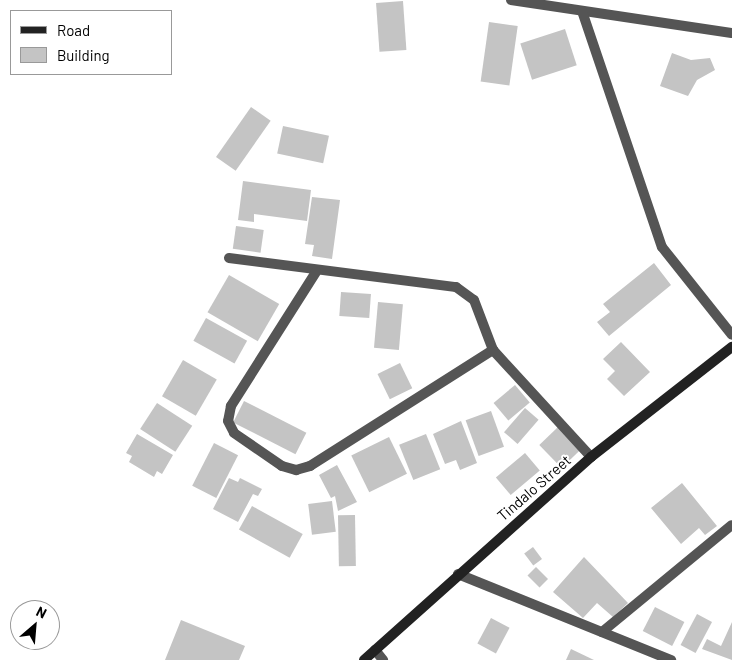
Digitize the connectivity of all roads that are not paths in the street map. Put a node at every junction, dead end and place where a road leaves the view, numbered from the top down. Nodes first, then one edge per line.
1 (511, 0) edge
2 (582, 11) junction
3 (732, 33) edge
4 (229, 258) dead end
5 (316, 272) junction
6 (732, 335) edge
7 (732, 347) edge
8 (493, 350) junction
9 (591, 457) junction
10 (732, 525) edge
11 (458, 574) junction
12 (602, 632) junction
13 (375, 650) junction
14 (364, 660) edge
15 (383, 660) edge
16 (671, 660) edge

1 - 2 street
2 - 3 street
2 - 6 street
4 - 5 street
5 - 8 street
5 - 8 street
7 - 9 main road, Tindalo Street
8 - 9 street
9 - 11 main road, Tindalo Street
10 - 12 street
11 - 12 street
11 - 13 main road, Tindalo Street
12 - 16 street
13 - 14 main road, Tindalo Street
13 - 15 street

